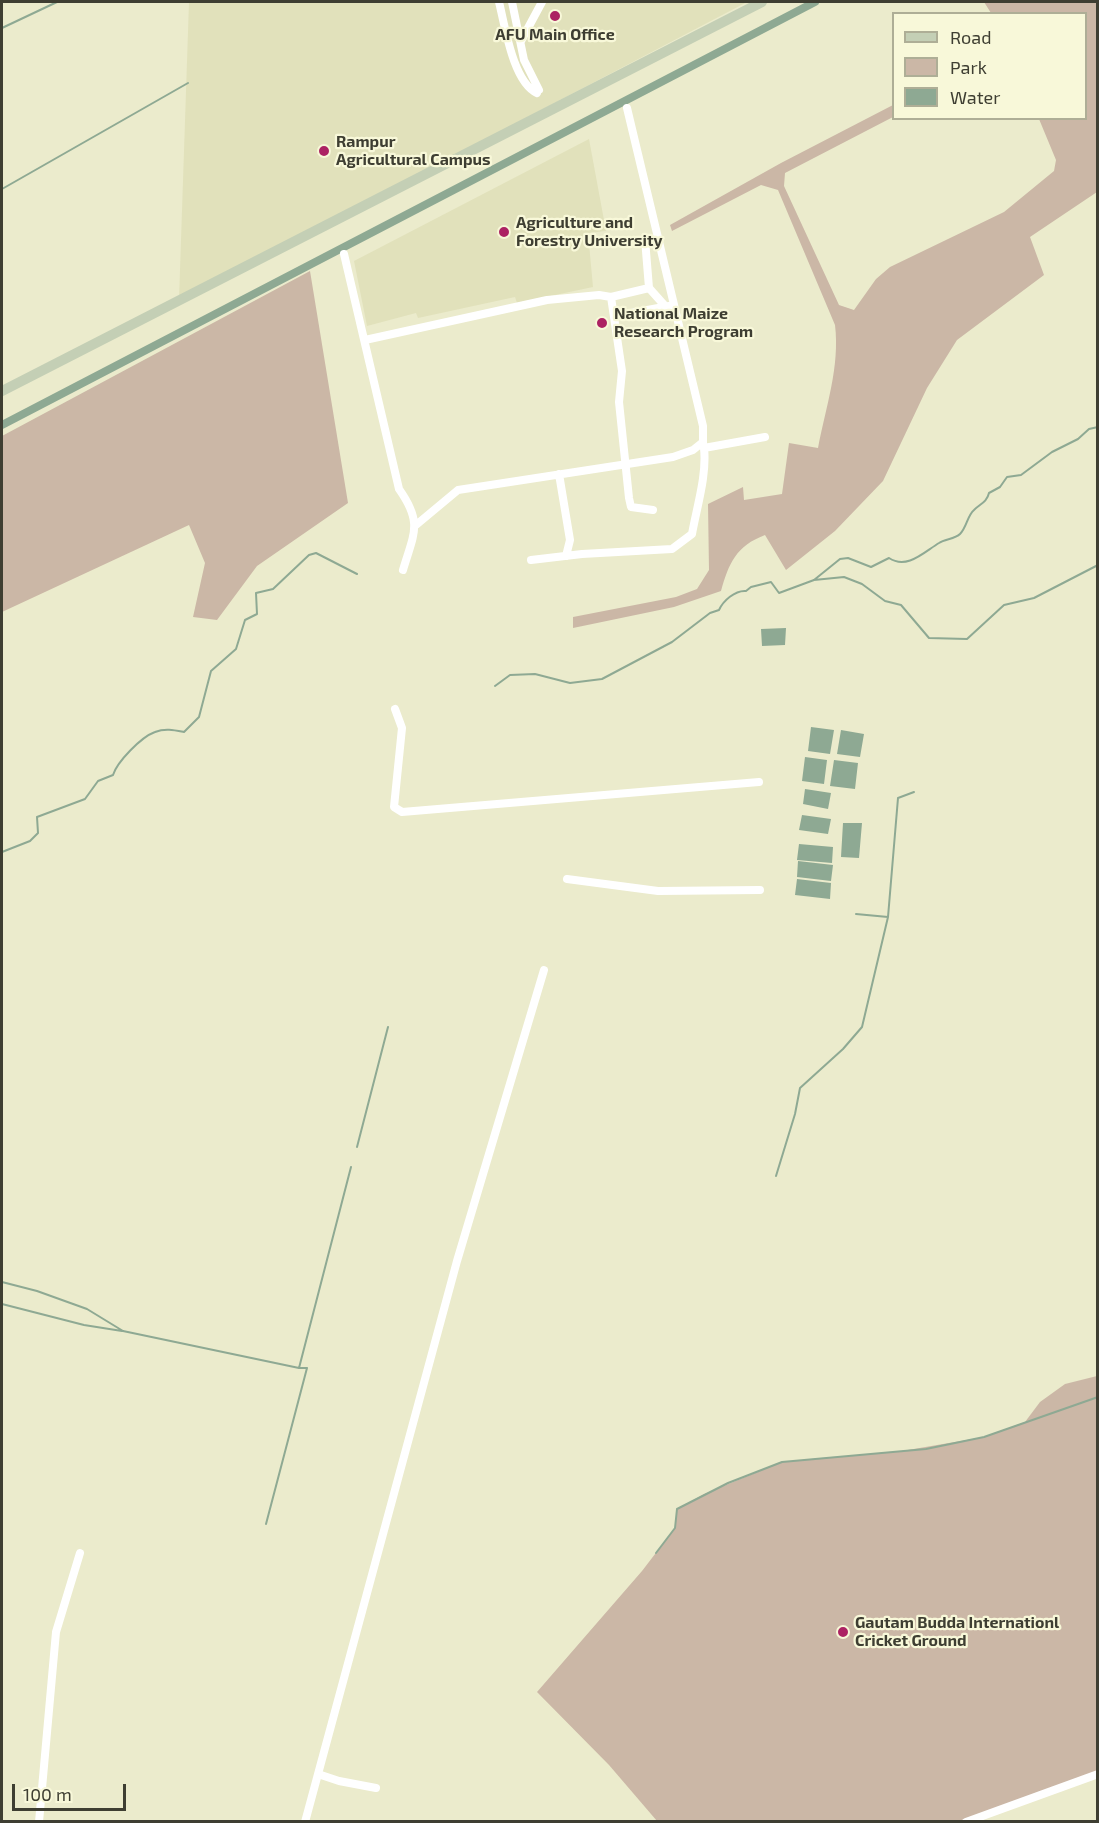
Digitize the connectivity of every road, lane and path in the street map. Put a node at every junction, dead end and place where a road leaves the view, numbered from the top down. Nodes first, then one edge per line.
1 (499, 2) edge
2 (512, 2) edge
3 (542, 2) edge
4 (762, 2) edge
5 (522, 41) junction
6 (627, 108) dead end
7 (645, 239) dead end
8 (344, 254) dead end
9 (650, 288) junction
10 (611, 297) junction
11 (670, 306) junction
12 (615, 316) junction
13 (365, 340) junction
14 (2, 391) edge
15 (765, 437) dead end
16 (704, 445) junction
17 (625, 464) junction
18 (560, 474) junction
19 (653, 510) dead end
20 (416, 525) junction
21 (566, 556) junction
22 (531, 561) dead end
23 (403, 570) dead end
24 (395, 709) dead end
25 (759, 782) dead end
26 (567, 879) dead end
27 (760, 890) dead end
28 (544, 970) dead end
29 (80, 1553) dead end
30 (318, 1774) junction
31 (1098, 1774) edge
32 (376, 1788) dead end
33 (39, 1821) edge
34 (305, 1821) edge
35 (966, 1821) edge

1 - 5 street
2 - 5 street
3 - 5 street
4 - 14 main road
6 - 11 street
7 - 9 street
8 - 13 street
9 - 10 street
9 - 11 street
10 - 12 street
10 - 13 street
11 - 12 street
11 - 16 street
12 - 17 street
13 - 20 street
15 - 16 street
16 - 17 street
16 - 21 street
17 - 18 street
17 - 19 street
18 - 20 street
18 - 21 street
20 - 23 street
21 - 22 street
24 - 25 street
26 - 27 street
28 - 30 street
29 - 33 street
30 - 32 street
30 - 34 street
31 - 35 street

